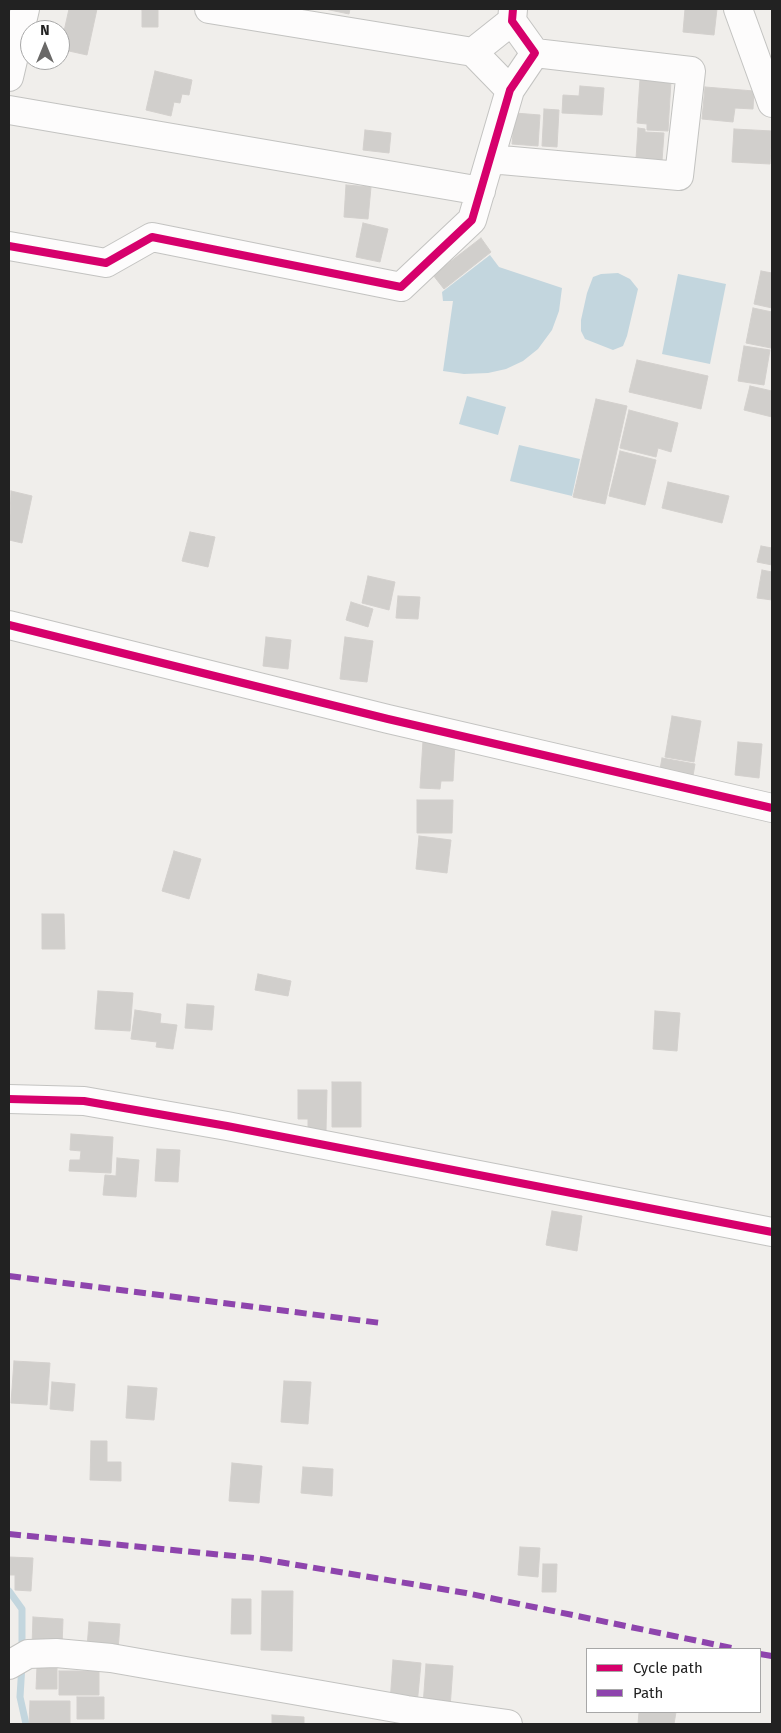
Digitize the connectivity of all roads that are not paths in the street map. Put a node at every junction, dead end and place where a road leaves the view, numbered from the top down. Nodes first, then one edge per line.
1 (25, 9) edge
2 (209, 9) edge
3 (738, 9) edge
4 (512, 15) edge
5 (473, 52) junction
6 (535, 53) junction
7 (9, 77) edge
8 (510, 90) junction
9 (770, 95) edge
10 (9, 110) edge
11 (490, 159) junction
12 (480, 191) junction
13 (9, 246) edge
14 (9, 625) edge
15 (772, 808) edge
16 (9, 1099) edge
17 (772, 1232) edge
18 (17, 1660) edge
19 (508, 1724) edge

1 - 7 street
2 - 5 street
3 - 9 street
4 - 5 street
4 - 6 street
5 - 8 street
6 - 8 street
6 - 11 street
8 - 11 street
10 - 12 street
11 - 12 street
12 - 13 street
14 - 15 street
16 - 17 street
18 - 19 street

